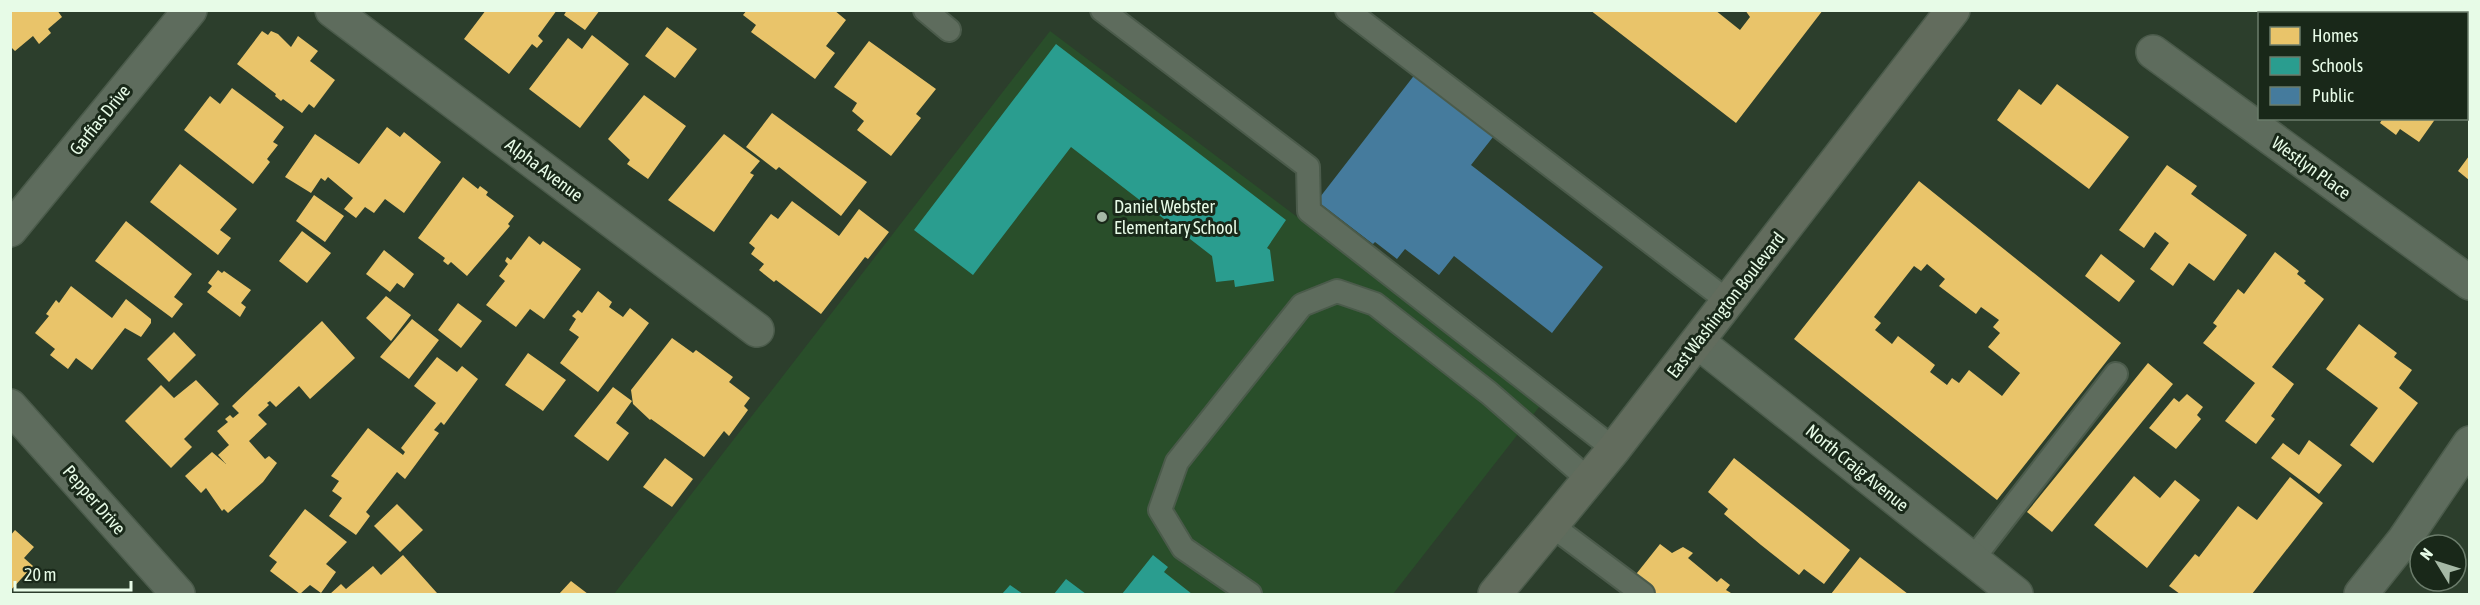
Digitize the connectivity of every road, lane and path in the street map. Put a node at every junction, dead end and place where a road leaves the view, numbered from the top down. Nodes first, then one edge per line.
1 (190, 10) edge
2 (332, 10) edge
3 (925, 10) edge
4 (1102, 10) edge
5 (1347, 10) edge
6 (1953, 10) edge
7 (949, 30) dead end
8 (2153, 52) dead end
9 (10, 230) edge
10 (2469, 283) edge
11 (1729, 302) junction
12 (756, 330) dead end
13 (1698, 342) junction
14 (2116, 374) dead end
15 (10, 406) edge
16 (2469, 442) edge
17 (1614, 449) junction
18 (1588, 480) junction
19 (1551, 525) junction
20 (1971, 560) junction
21 (160, 588) edge
22 (1250, 594) edge
23 (1495, 594) edge
24 (1643, 594) edge
25 (2016, 594) edge
26 (2361, 594) edge

1 - 9 street, Garfias Drive
2 - 12 street, Alpha Avenue
3 - 7 lane
4 - 17 lane
5 - 11 lane
6 - 11 main road, East Washington Boulevard
8 - 10 street, Westlyn Place
11 - 13 main road, East Washington Boulevard
13 - 17 main road, East Washington Boulevard
13 - 20 street, North Craig Avenue
14 - 20 lane
15 - 21 street, Pepper Drive
16 - 26 street
17 - 18 main road, East Washington Boulevard
18 - 19 main road, East Washington Boulevard
18 - 22 lane
19 - 23 main road, East Washington Boulevard
19 - 24 lane
20 - 25 street, North Craig Avenue

